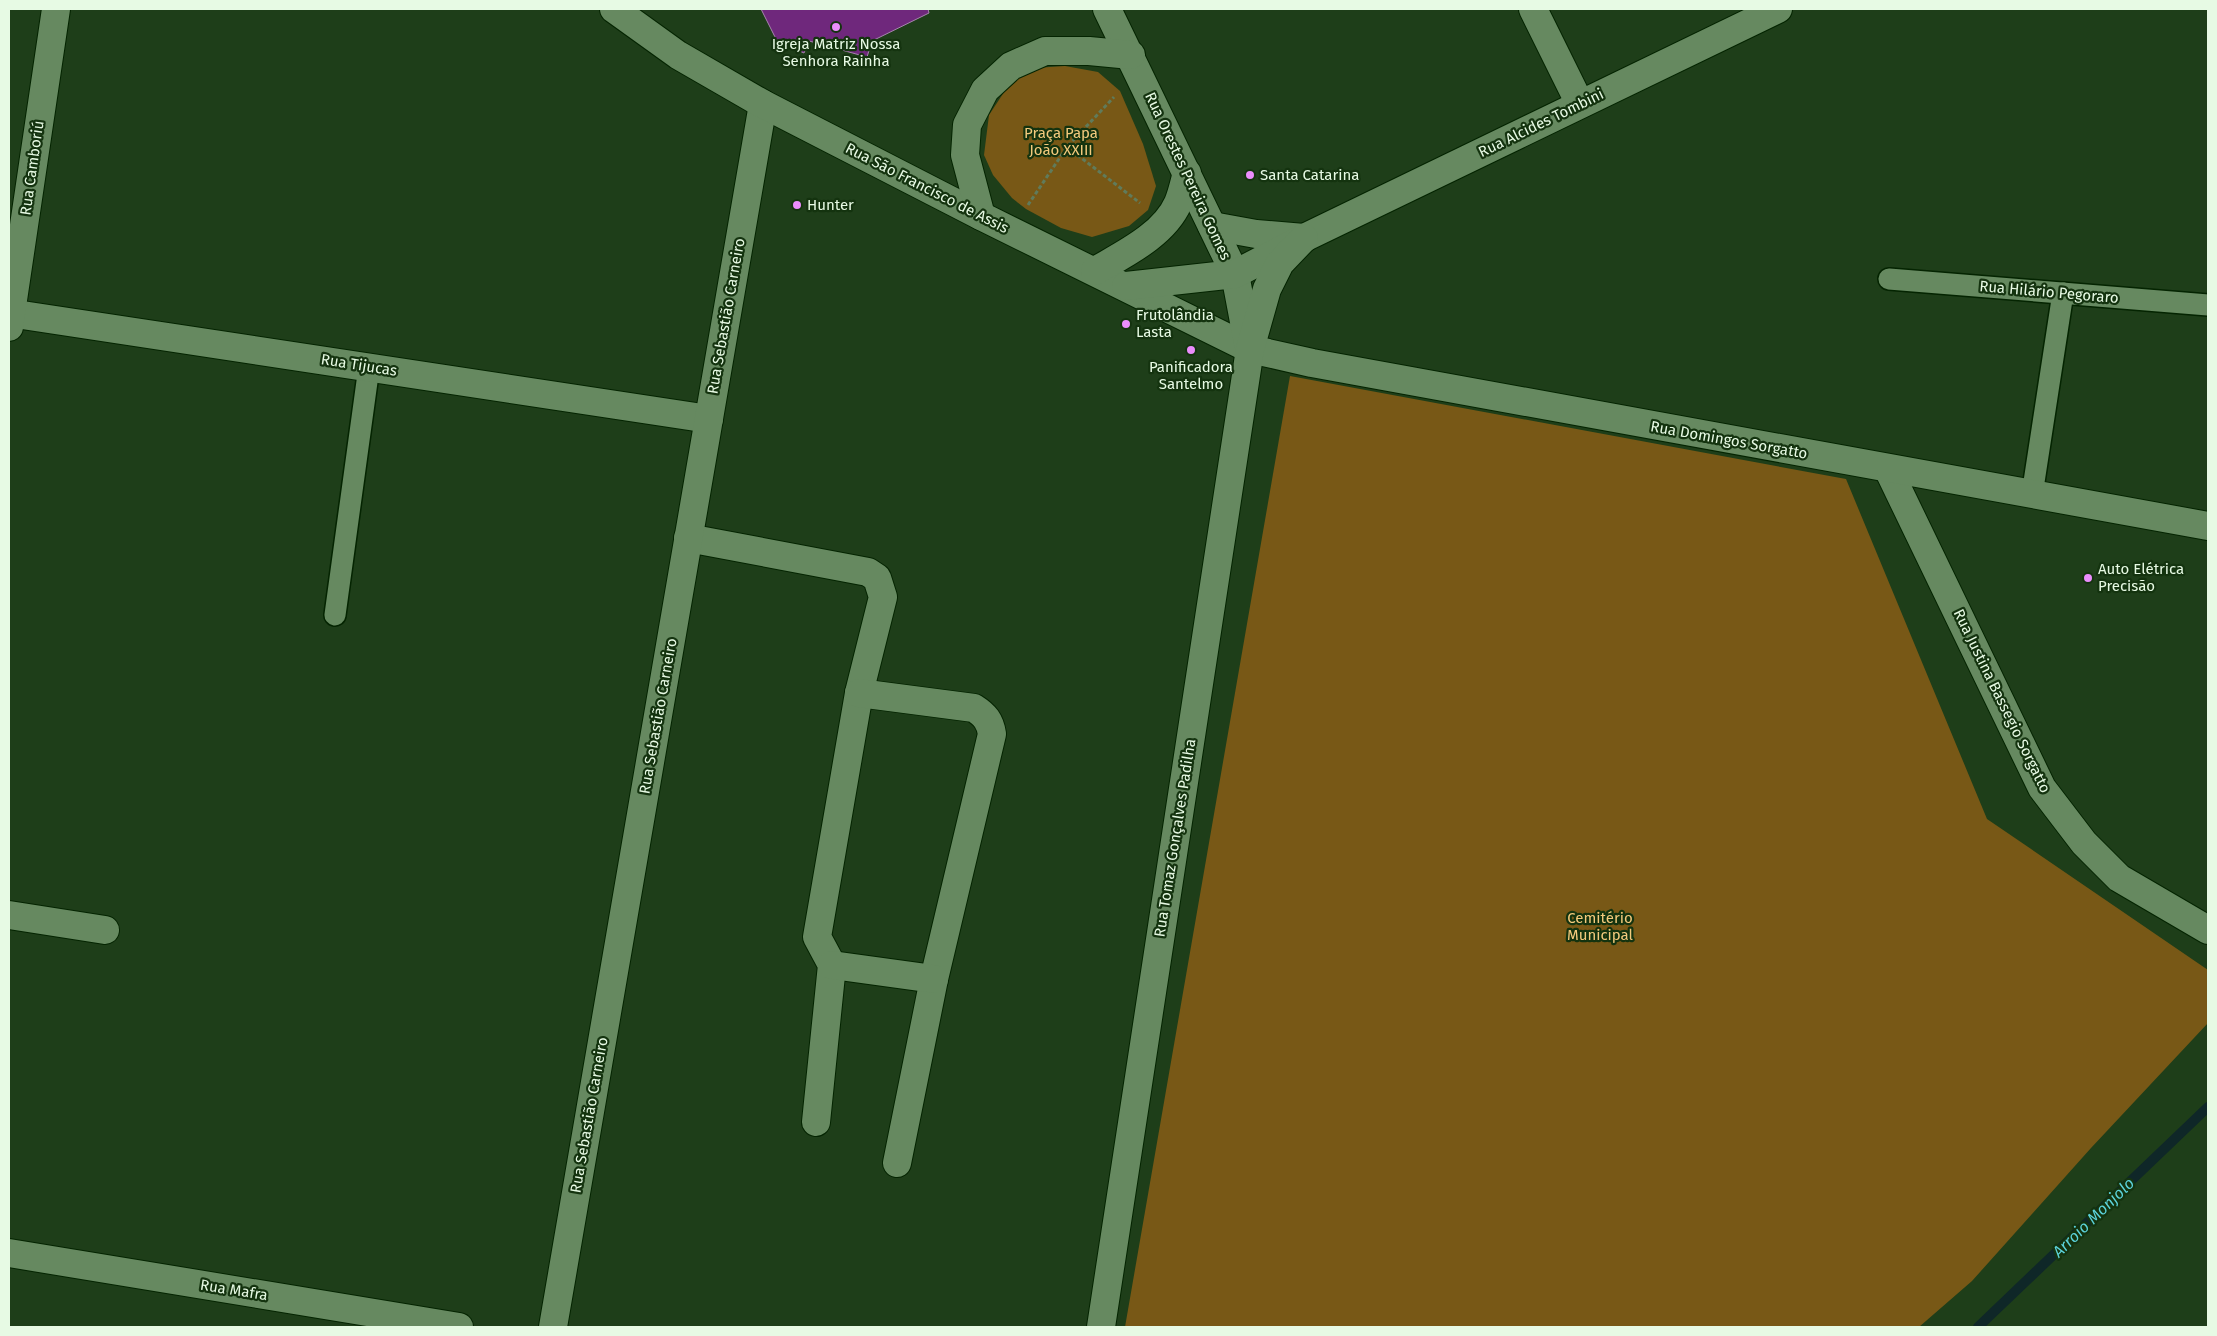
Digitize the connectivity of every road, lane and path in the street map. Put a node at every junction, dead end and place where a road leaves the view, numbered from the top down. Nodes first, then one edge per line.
1 (56, 9) edge
2 (614, 9) edge
3 (1107, 9) edge
4 (1533, 9) edge
5 (1778, 9) edge
6 (1135, 64) junction
7 (763, 104) junction
8 (1580, 104) junction
9 (1067, 147) junction
10 (1187, 173) junction
11 (1033, 196) dead end
12 (981, 216) junction
13 (1167, 221) junction
14 (1212, 226) junction
15 (1304, 238) junction
16 (1095, 271) junction
17 (1235, 274) junction
18 (1889, 279) dead end
19 (1126, 286) junction
20 (2063, 293) junction
21 (2208, 305) edge
22 (9, 317) edge
23 (1250, 349) junction
24 (369, 367) junction
25 (709, 419) junction
26 (1888, 469) junction
27 (2032, 495) junction
28 (2208, 526) edge
29 (688, 538) junction
30 (335, 615) dead end
31 (859, 693) junction
32 (9, 915) edge
33 (105, 930) dead end
34 (2208, 930) edge
35 (832, 965) junction
36 (934, 979) junction
37 (816, 1122) dead end
38 (897, 1163) dead end
39 (9, 1253) edge
40 (459, 1327) edge
41 (553, 1327) edge
42 (1101, 1327) edge

1 - 22 street, Rua Camboriú
2 - 7 street, Rua São Francisco de Assis
3 - 6 street, Rua Orestes Pereira Gomes
4 - 8 street
5 - 8 street, Rua Alcides Tombini
6 - 9 path
6 - 10 street, Rua Orestes Pereira Gomes
6 - 12 street
7 - 12 street, Rua São Francisco de Assis
7 - 25 street, Rua Sebastião Carneiro
8 - 15 street, Rua Alcides Tombini
9 - 11 path
9 - 13 path
10 - 13 street
10 - 14 street, Rua Orestes Pereira Gomes
12 - 16 street, Rua São Francisco de Assis
13 - 16 street
14 - 15 street
14 - 17 street, Rua Orestes Pereira Gomes
15 - 17 street, Rua Alcides Tombini
15 - 23 street
16 - 19 street, Rua São Francisco de Assis
17 - 19 street
17 - 23 street, Rua Orestes Pereira Gomes
18 - 20 lane, Rua Hilário Pegoraro
19 - 23 street, Rua São Francisco de Assis
20 - 21 lane, Rua Hilário Pegoraro
20 - 27 lane
22 - 24 street, Rua Tijucas
23 - 26 street, Rua Domingos Sorgatto
23 - 42 street, Rua Tomaz Gonçalves Padilha
24 - 25 street, Rua Tijucas
24 - 30 lane
25 - 29 street, Rua Sebastião Carneiro
26 - 27 street, Rua Domingos Sorgatto
26 - 34 street, Rua Justina Bassegio Sorgatto
27 - 28 street, Rua Domingos Sorgatto
29 - 31 street
29 - 41 street, Rua Sebastião Carneiro
31 - 35 street
31 - 36 street
32 - 33 street
35 - 36 street
35 - 37 street
36 - 38 street
39 - 40 street, Rua Mafra

